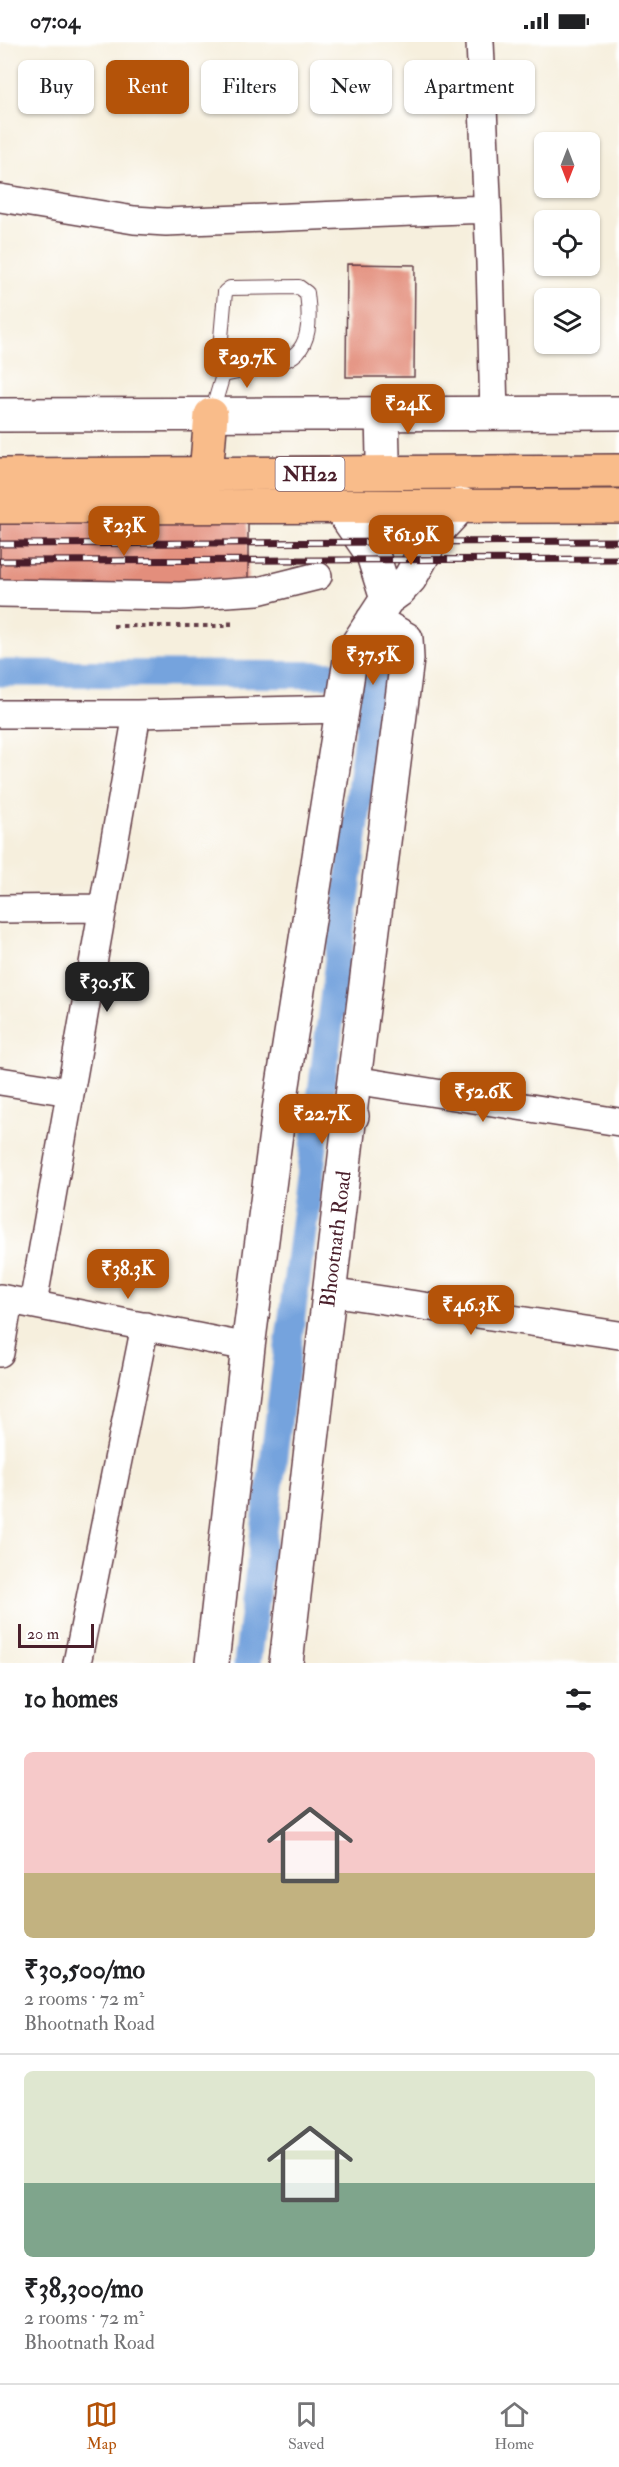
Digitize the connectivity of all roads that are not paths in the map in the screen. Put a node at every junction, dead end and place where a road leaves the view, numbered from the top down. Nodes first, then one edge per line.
1 (480, 42) edge
2 (0, 198) edge
3 (487, 209) junction
4 (223, 375) junction
5 (619, 413) edge
6 (382, 414) junction
7 (494, 414) junction
8 (0, 415) edge
9 (211, 415) junction
10 (383, 457) tunnel mouth
11 (619, 471) edge
12 (206, 474) junction
13 (0, 475) edge
14 (462, 504) junction
15 (339, 506) junction
16 (619, 506) edge
17 (0, 507) edge
18 (385, 535) tunnel mouth
19 (318, 576) dead end
20 (0, 593) edge
21 (380, 610) junction
22 (344, 705) junction
23 (0, 714) edge
24 (137, 714) junction
25 (103, 908) junction
26 (0, 909) edge
27 (354, 1080) junction
28 (0, 1081) edge
29 (70, 1092) junction
30 (286, 1111) junction
31 (347, 1115) junction
32 (619, 1122) edge
33 (329, 1292) junction
34 (14, 1301) edge
35 (145, 1326) junction
36 (619, 1335) edge
37 (248, 1347) junction
38 (0, 1353) edge
39 (77, 1663) edge
40 (212, 1663) edge
41 (286, 1663) edge

1 - 3 street
2 - 3 street
3 - 7 street
4 - 4 lane
4 - 9 lane
5 - 7 street
6 - 7 street
6 - 9 street
6 - 10 street
8 - 9 street
9 - 12 highway
11 - 12 highway, NH22
12 - 13 highway, NH22
14 - 15 highway, NH22
14 - 16 highway, NH22
14 - 21 street
15 - 17 highway, NH22
15 - 21 street
18 - 21 street
19 - 20 street
21 - 22 street
21 - 27 street, Bhootnath Road
22 - 24 street
22 - 30 street
23 - 24 street
24 - 25 street
25 - 26 street
25 - 29 street
27 - 31 street, Bhootnath Road
27 - 32 street
28 - 29 street
29 - 34 street
30 - 31 street
30 - 37 street
31 - 33 street, Bhootnath Road
33 - 36 street
33 - 41 street, Bhootnath Road
34 - 35 street
34 - 38 street
35 - 37 street
35 - 39 street
37 - 40 street

